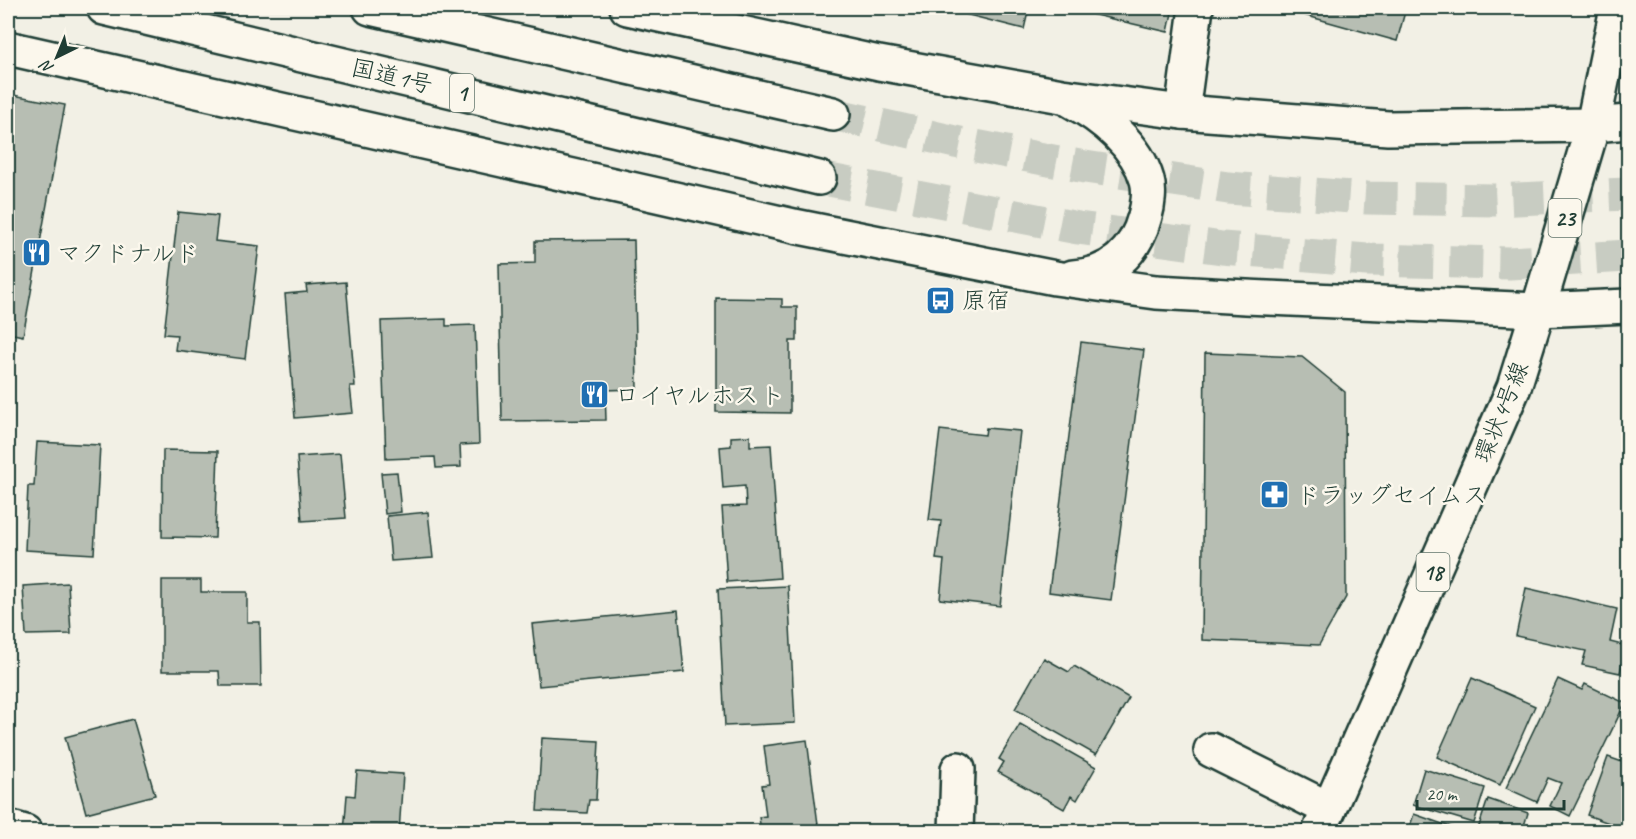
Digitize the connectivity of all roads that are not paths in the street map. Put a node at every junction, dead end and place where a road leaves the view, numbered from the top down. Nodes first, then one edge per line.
1 (104, 8) edge
2 (370, 8) edge
3 (627, 8) edge
4 (1196, 8) edge
5 (1617, 8) edge
6 (8, 48) edge
7 (1062, 96) junction
8 (1182, 112) junction
9 (832, 114) tunnel mouth
10 (1629, 122) edge
11 (1593, 125) junction
12 (819, 178) tunnel mouth
13 (1054, 278) junction
14 (1629, 306) edge
15 (1538, 310) junction
16 (1211, 750) dead end
17 (958, 769) dead end
18 (1324, 820) edge
19 (8, 827) edge
20 (25, 831) edge
21 (956, 831) edge

1 - 12 main road, 国道1号 / 1
2 - 9 main road
3 - 7 main road
4 - 8 main road
5 - 11 main road, 環状4号線 / 23
6 - 13 main road
7 - 8 main road
7 - 13 main road
8 - 11 main road
10 - 11 main road
11 - 15 main road, 環状4号線 / 23
13 - 15 main road
14 - 15 main road
15 - 18 main road, 環状4号線 / 18
16 - 18 main road
17 - 21 main road
19 - 20 main road

